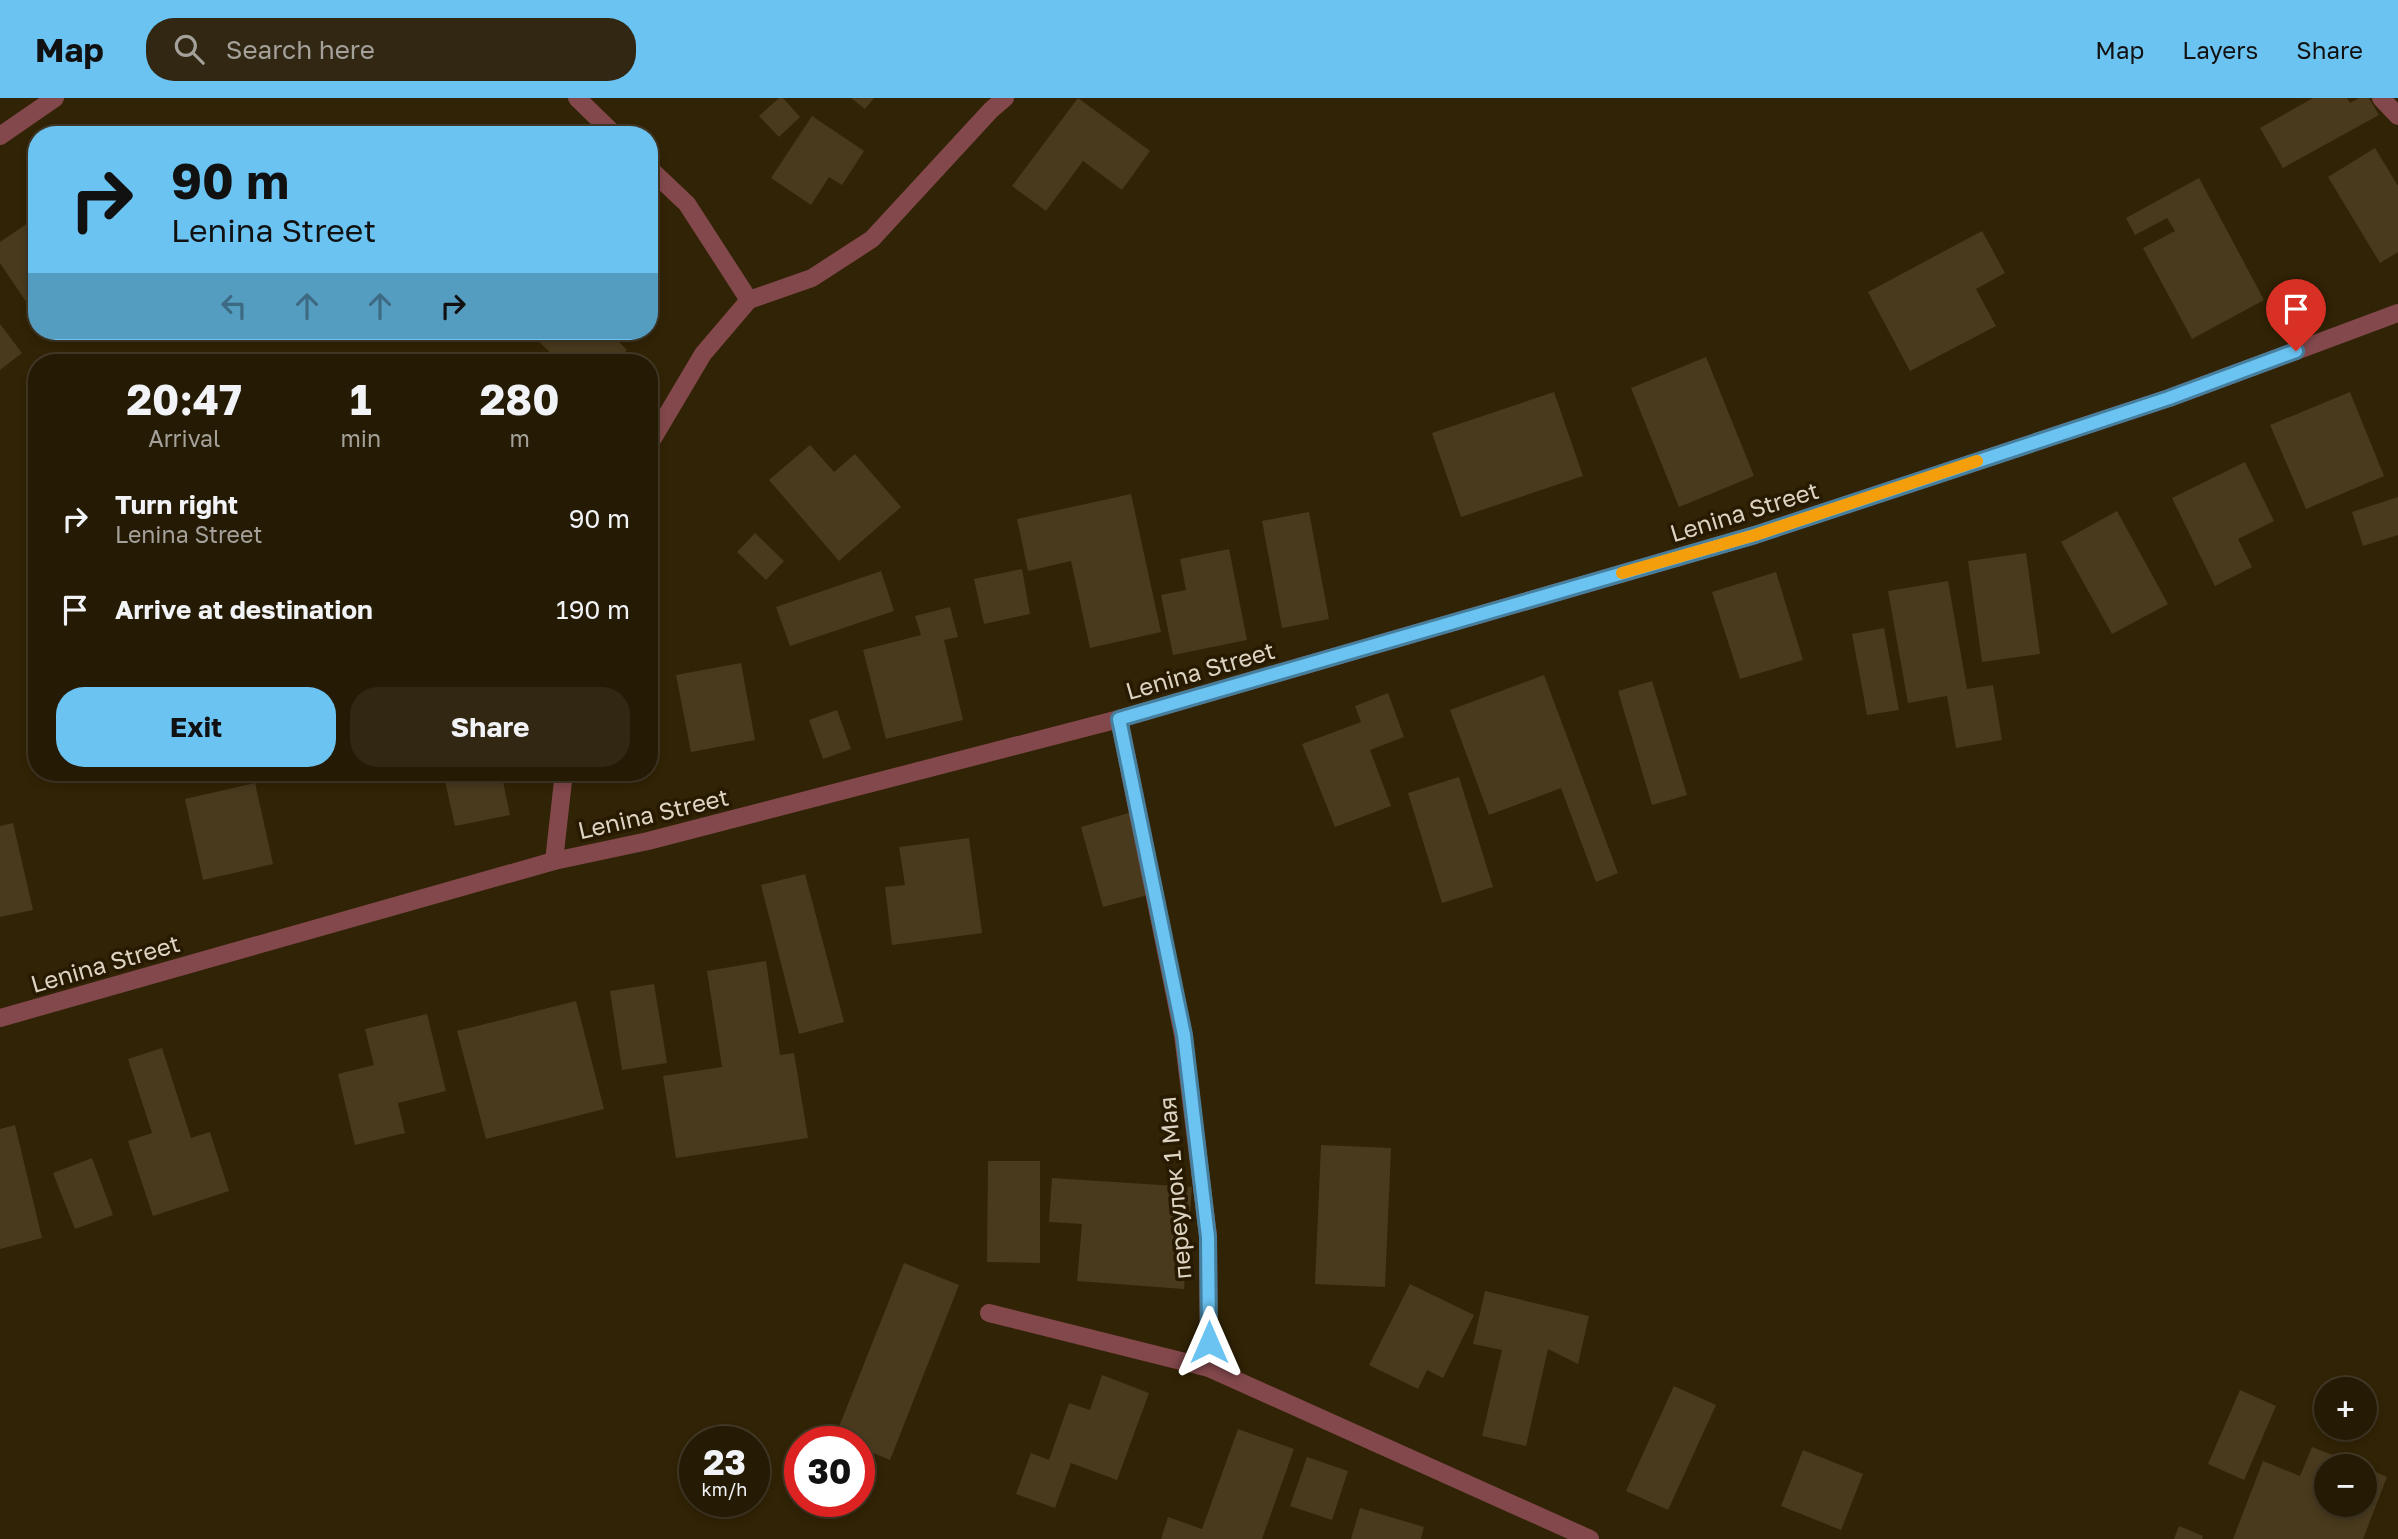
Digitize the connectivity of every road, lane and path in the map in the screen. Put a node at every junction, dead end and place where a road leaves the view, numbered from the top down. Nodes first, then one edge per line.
1 (55, 98) edge
2 (577, 98) edge
3 (1005, 98) edge
4 (2381, 98) edge
5 (2398, 116) edge
6 (606, 126) edge
7 (0, 136) edge
8 (658, 177) edge
9 (749, 300) junction
10 (2398, 313) edge
11 (658, 430) edge
12 (1119, 719) junction
13 (563, 781) edge
14 (554, 861) junction
15 (0, 1018) edge
16 (989, 1313) dead end
17 (1209, 1368) junction
18 (1590, 1539) edge

1 - 7 street
2 - 6 street
3 - 9 street
4 - 5 street
8 - 9 street
9 - 11 street
10 - 12 street, Lenina Street
12 - 14 street, Lenina Street
12 - 17 street, переулок 1 Мая
13 - 14 street
14 - 15 street, Lenina Street
16 - 17 street
17 - 18 street

